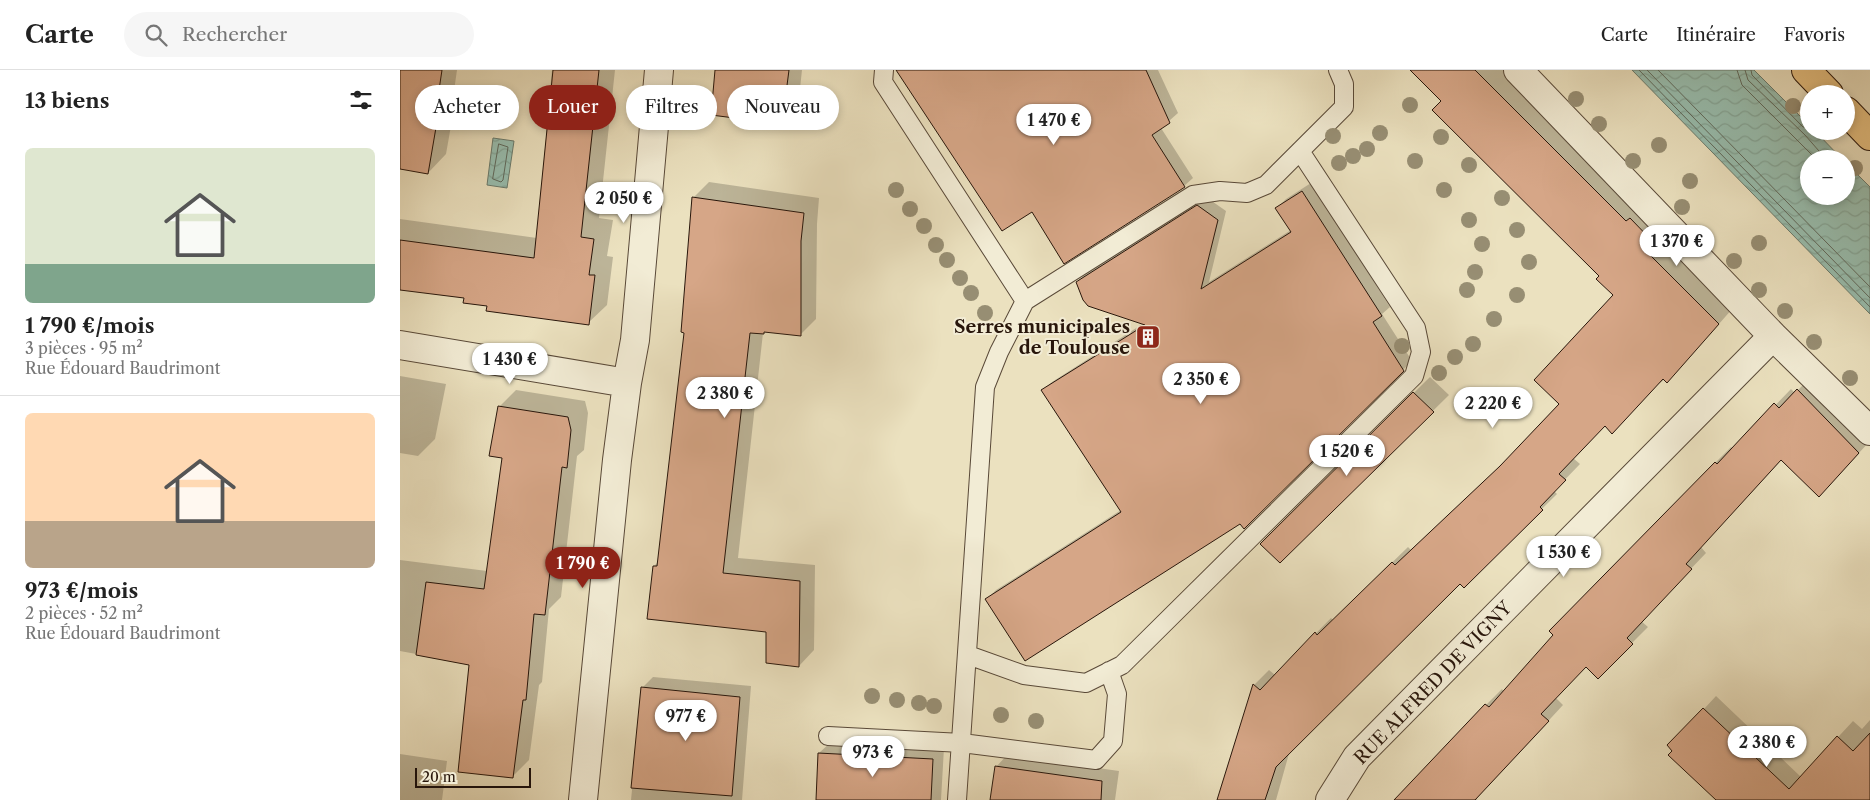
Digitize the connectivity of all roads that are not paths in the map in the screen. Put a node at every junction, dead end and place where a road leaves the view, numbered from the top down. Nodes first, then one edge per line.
1 (659, 70) edge
2 (884, 70) edge
3 (1338, 70) edge
4 (1518, 70) edge
5 (1806, 70) edge
6 (1820, 85) edge
7 (1855, 120) edge
8 (1870, 136) edge
9 (1300, 151) junction
10 (1025, 301) junction
11 (1773, 336) junction
12 (400, 345) edge
13 (627, 383) junction
14 (1870, 431) edge
15 (968, 655) junction
16 (1110, 671) junction
17 (828, 736) dead end
18 (962, 743) junction
19 (583, 800) edge
20 (957, 800) edge
21 (1330, 800) edge

1 - 13 street
2 - 10 lane
3 - 9 lane
4 - 11 street
5 - 6 main road
7 - 8 main road
9 - 10 lane
9 - 16 lane
10 - 15 lane
11 - 14 street
11 - 21 street, RUE ALFRED DE VIGNY
12 - 13 street
13 - 19 street
15 - 16 lane
15 - 18 lane
16 - 18 lane
17 - 18 lane
18 - 20 lane

